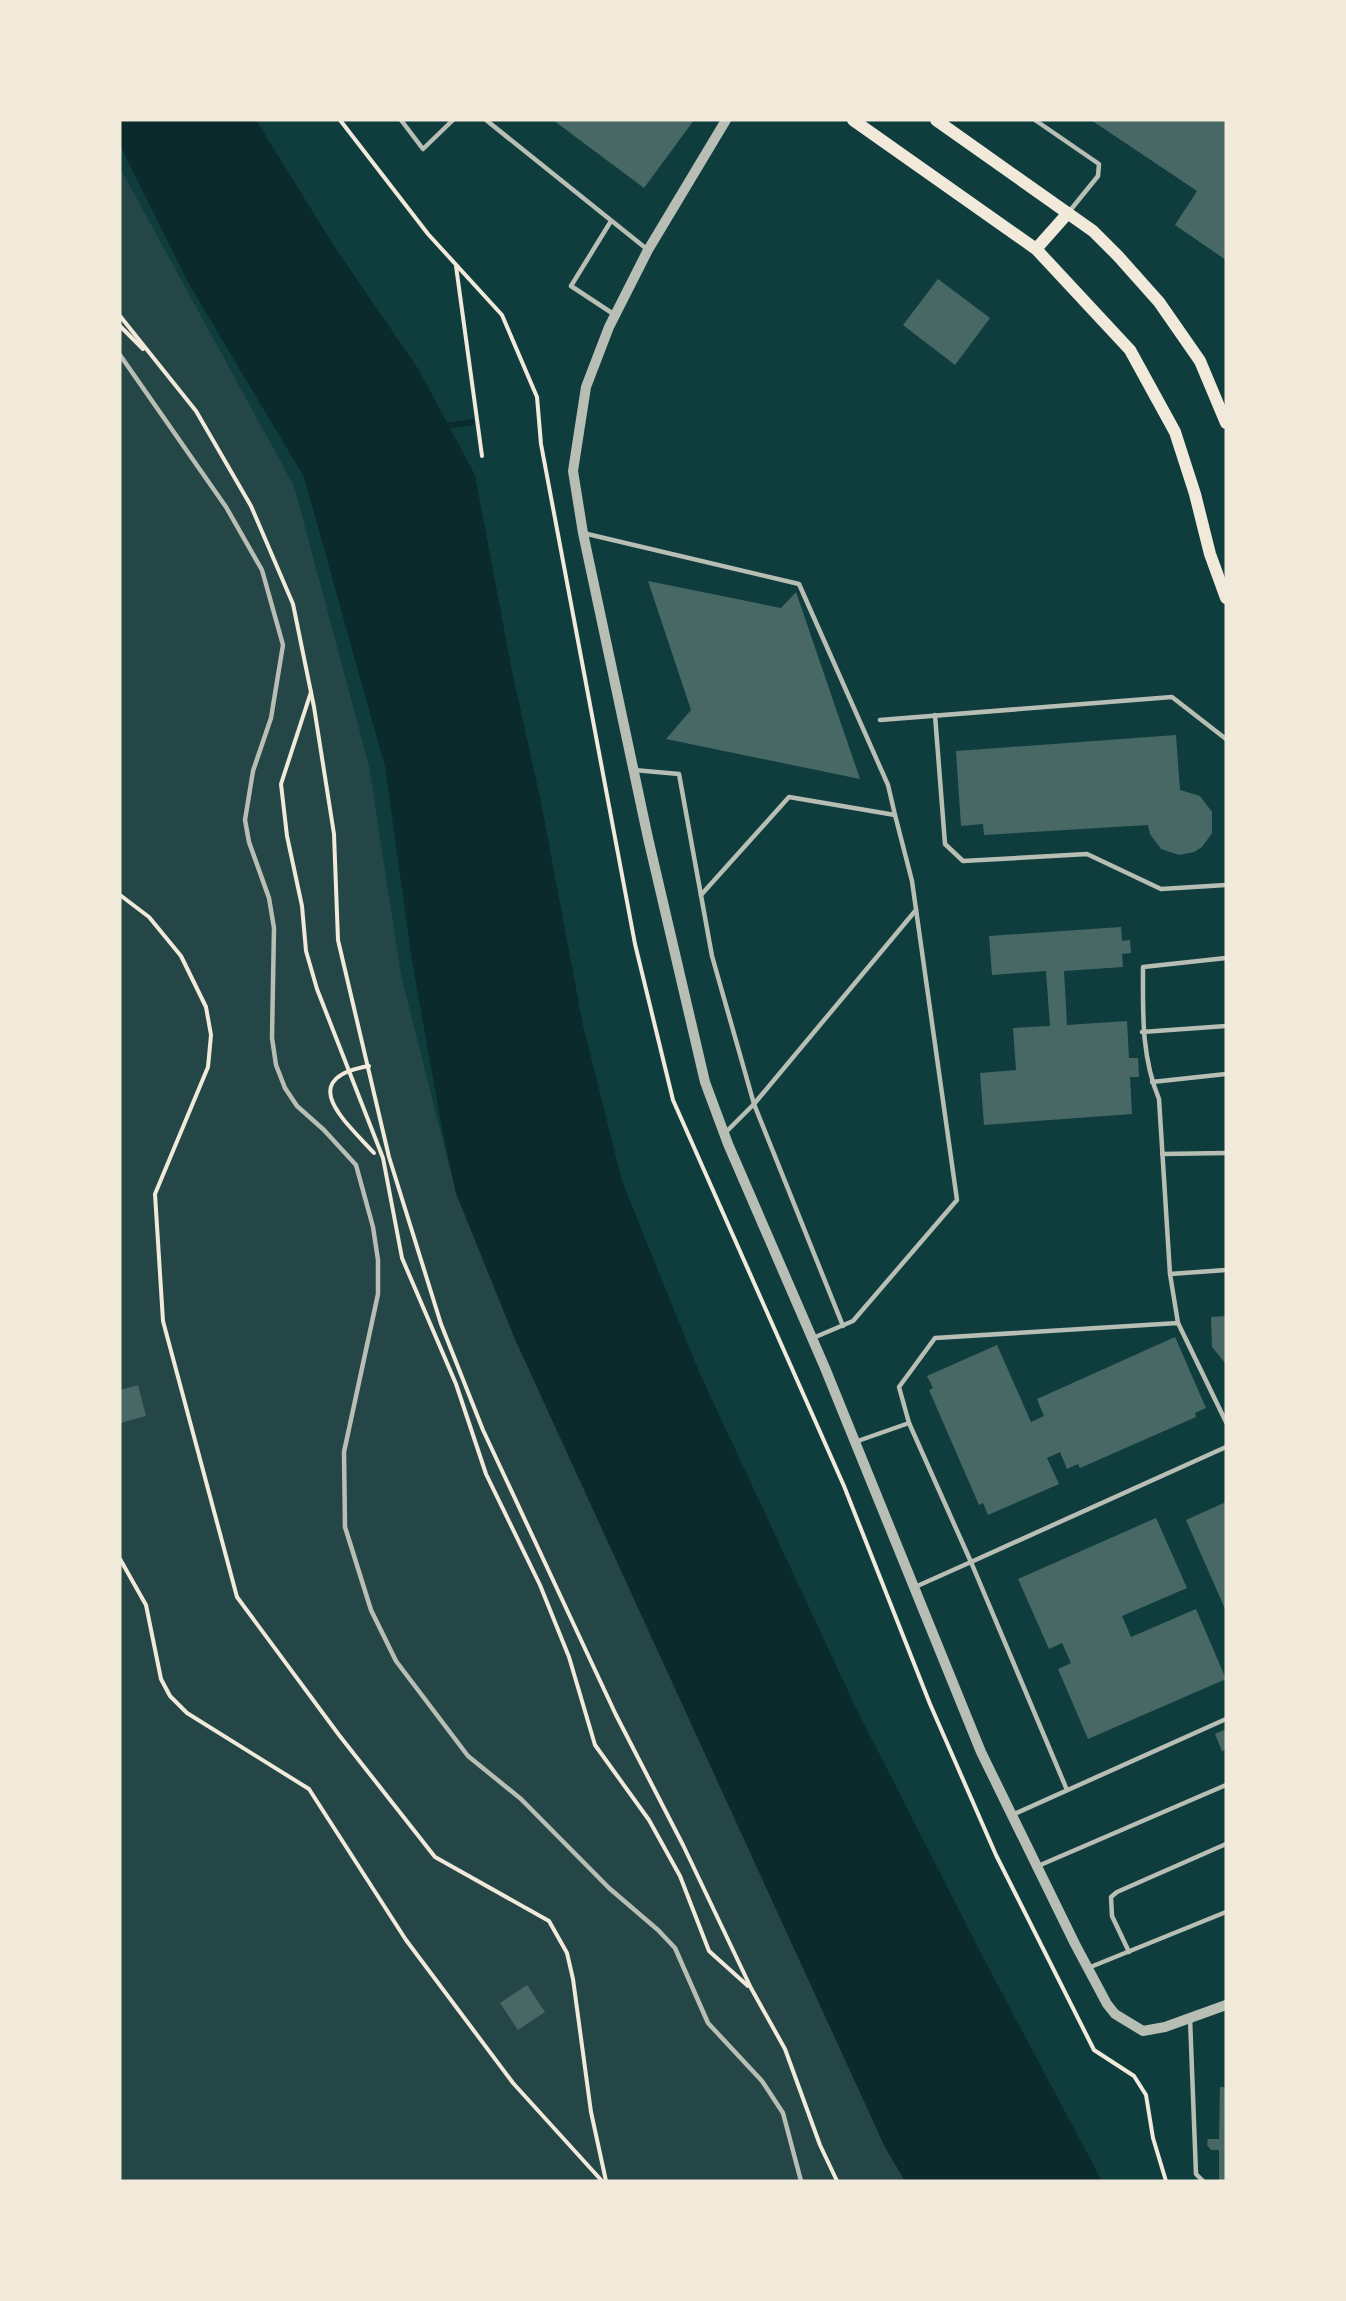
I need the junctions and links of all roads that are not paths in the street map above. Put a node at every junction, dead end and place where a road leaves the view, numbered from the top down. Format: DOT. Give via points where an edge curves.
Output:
graph roads {
  1 [pos="401,120"];
  2 [pos="453,120"];
  3 [pos="486,120"];
  4 [pos="726,120"];
  5 [pos="853,120"];
  6 [pos="936,120"];
  7 [pos="1035,120"];
  8 [pos="1068,213"];
  9 [pos="611,220"];
  10 [pos="1036,249"];
  11 [pos="648,250"];
  12 [pos="615,315"];
  13 [pos="120,356"];
  14 [pos="1226,423"];
  15 [pos="583,533"];
  16 [pos="1226,598"];
  17 [pos="935,715"];
  18 [pos="880,720"];
  19 [pos="1226,739"];
  20 [pos="633,770"];
  21 [pos="895,815"];
  22 [pos="1226,885"];
  23 [pos="701,895"];
  24 [pos="916,910"];
  25 [pos="1226,958"];
  26 [pos="1226,1026"];
  27 [pos="1142,1032"];
  28 [pos="1226,1074"];
  29 [pos="1152,1082"];
  30 [pos="754,1104"];
  31 [pos="725,1134"];
  32 [pos="1226,1153"];
  33 [pos="1162,1154"];
  34 [pos="1226,1270"];
  35 [pos="1170,1274"];
  36 [pos="1178,1323"];
  37 [pos="843,1326"];
  38 [pos="812,1339"];
  39 [pos="1226,1422"];
  40 [pos="909,1423"];
  41 [pos="855,1442"];
  42 [pos="1226,1447"];
  43 [pos="971,1562"];
  44 [pos="914,1587"];
  45 [pos="1226,1719"];
  46 [pos="1226,1785"];
  47 [pos="1067,1790"];
  48 [pos="1011,1815"];
  49 [pos="1226,1844"];
  50 [pos="1036,1866"];
  51 [pos="1226,1912"];
  52 [pos="1129,1952"];
  53 [pos="1088,1968"];
  54 [pos="1226,2005"];
  55 [pos="1190,2018"];
  56 [pos="801,2181"];
  57 [pos="1203,2181"];
  1 -- 2 [label="lane" via="423,149"];
  3 -- 9 [label="lane"];
  4 -- 11 [label="street"];
  5 -- 10 [label="main road"];
  6 -- 8 [label="main road"];
  7 -- 8 [label="lane" via="1099,164 1098,176"];
  8 -- 10 [label="main road"];
  8 -- 14 [label="main road" via="1093,231 1159,302 1200,361"];
  9 -- 11 [label="lane"];
  9 -- 12 [label="lane" via="571,286"];
  10 -- 16 [label="main road" via="1130,350 1153,389 1175,432"];
  11 -- 12 [label="street"];
  12 -- 15 [label="street" via="586,387 573,471"];
  13 -- 56 [label="lane" via="226,507 262,570 283,645 271,718 253,771 246,820 274,928 272,1038 276,1065 297,1106 356,1165 373,1227 378,1294 344,1452 345,1527 370,1610 396,1661 468,1756 521,1799 675,1948 708,2023 762,2081 783,2113"];
  15 -- 20 [label="street"];
  15 -- 21 [label="lane" via="799,584 888,785"];
  17 -- 18 [label="lane"];
  17 -- 19 [label="lane" via="1172,697"];
  17 -- 22 [label="lane" via="945,844 963,861 1087,854 1161,889"];
  20 -- 23 [label="lane" via="679,774"];
  20 -- 31 [label="street" via="705,1082"];
  21 -- 23 [label="lane" via="789,797"];
  21 -- 24 [label="lane"];
  23 -- 30 [label="lane" via="712,956"];
  24 -- 30 [label="lane"];
  24 -- 37 [label="lane" via="957,1200 853,1321"];
  25 -- 27 [label="lane" via="1143,967"];
  26 -- 27 [label="lane"];
  27 -- 29 [label="lane"];
  28 -- 29 [label="lane"];
  29 -- 33 [label="lane" via="1159,1099"];
  30 -- 31 [label="lane"];
  30 -- 37 [label="lane"];
  31 -- 38 [label="street"];
  32 -- 33 [label="lane"];
  33 -- 35 [label="lane"];
  34 -- 35 [label="lane"];
  35 -- 36 [label="lane"];
  36 -- 39 [label="lane"];
  36 -- 40 [label="lane" via="935,1338 899,1387"];
  37 -- 38 [label="lane"];
  38 -- 41 [label="street"];
  40 -- 41 [label="lane"];
  40 -- 43 [label="lane"];
  41 -- 44 [label="street"];
  42 -- 43 [label="lane"];
  43 -- 44 [label="lane"];
  43 -- 47 [label="lane"];
  44 -- 48 [label="street"];
  45 -- 47 [label="lane"];
  46 -- 50 [label="lane"];
  47 -- 48 [label="lane"];
  48 -- 50 [label="street"];
  49 -- 52 [label="lane" via="1111,1897 1112,1916"];
  50 -- 53 [label="street"];
  51 -- 52 [label="lane"];
  52 -- 53 [label="lane"];
  53 -- 55 [label="street" via="1115,2014 1143,2031"];
  54 -- 55 [label="street"];
  55 -- 57 [label="lane" via="1196,2174"];
}
